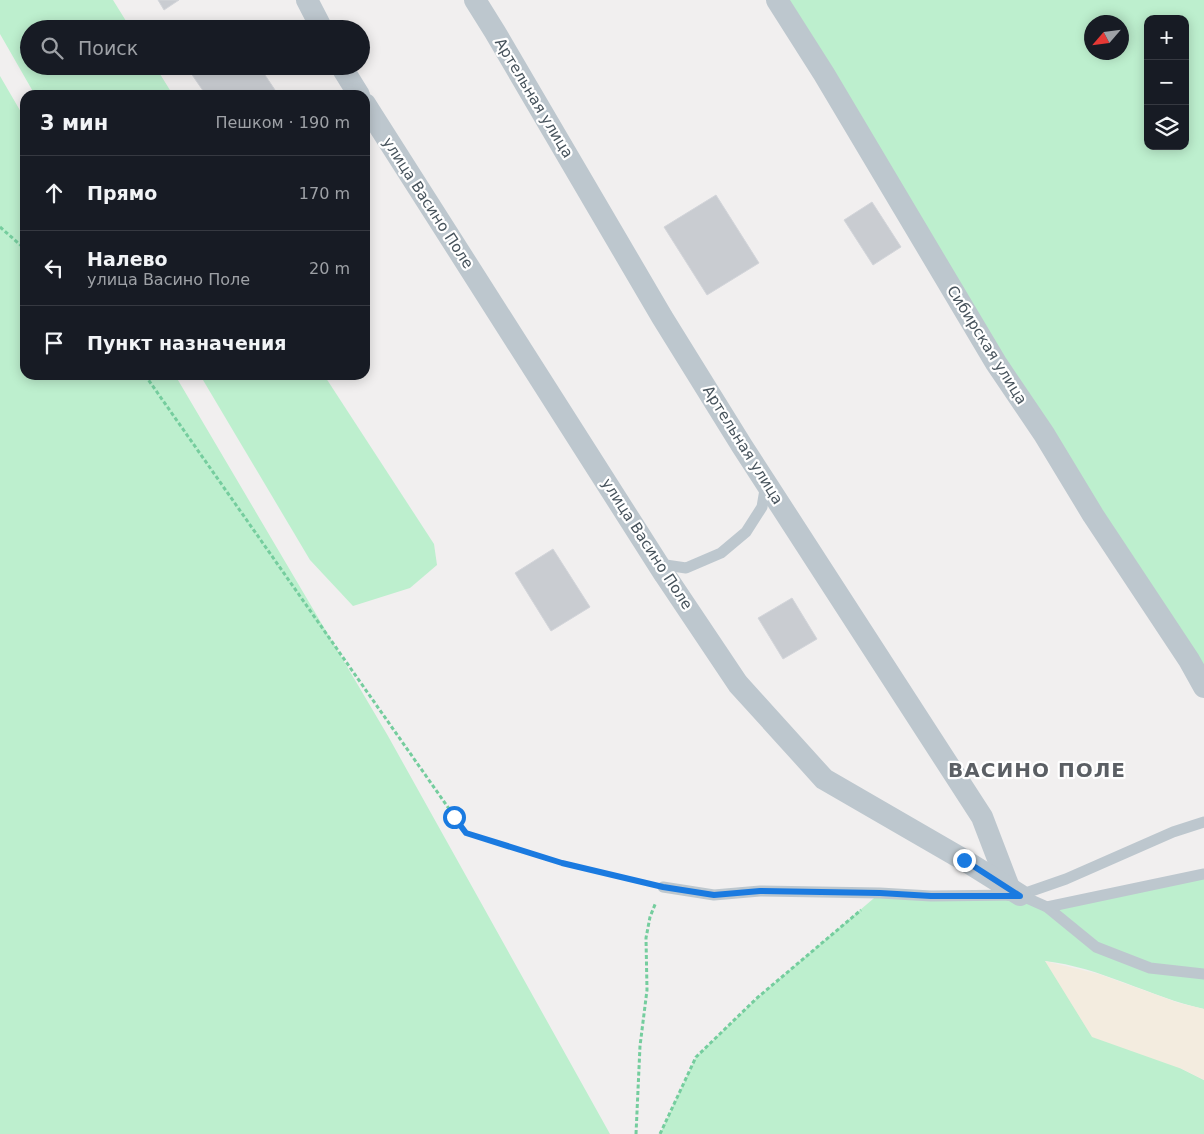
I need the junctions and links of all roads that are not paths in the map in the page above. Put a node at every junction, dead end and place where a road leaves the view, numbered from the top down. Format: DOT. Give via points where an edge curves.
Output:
graph roads {
  1 [pos="307,0"];
  2 [pos="475,0"];
  3 [pos="776,0"];
  4 [pos="317,20"];
  5 [pos="347,75"];
  6 [pos="356,90"];
  7 [pos="370,112"];
  8 [pos="766,482"];
  9 [pos="659,564"];
  10 [pos="1204,687"];
  11 [pos="1204,822"];
  12 [pos="1204,874"];
  13 [pos="663,887"];
  14 [pos="1015,893"];
  15 [pos="1047,907"];
  16 [pos="1204,974"];
  1 -- 4 [label="street"];
  2 -- 8 [label="street, Артельная улица" via="662,317"];
  3 -- 10 [label="street, Сибирская улица" via="824,74 996,363"];
  5 -- 6 [label="street"];
  7 -- 9 [label="street, улица Васино Поле"];
  8 -- 9 [label="lane" via="762,507 746,532 721,553 686,568"];
  8 -- 14 [label="street, Артельная улица" via="982,817"];
  9 -- 14 [label="street, улица Васино Поле" via="738,684 824,779"];
  11 -- 14 [label="lane" via="1173,832 1066,880"];
  12 -- 15 [label="lane"];
  13 -- 14 [label="lane" via="714,895 760,891 931,896"];
  14 -- 15 [label="lane"];
  15 -- 16 [label="lane" via="1096,947 1150,968"];
}
